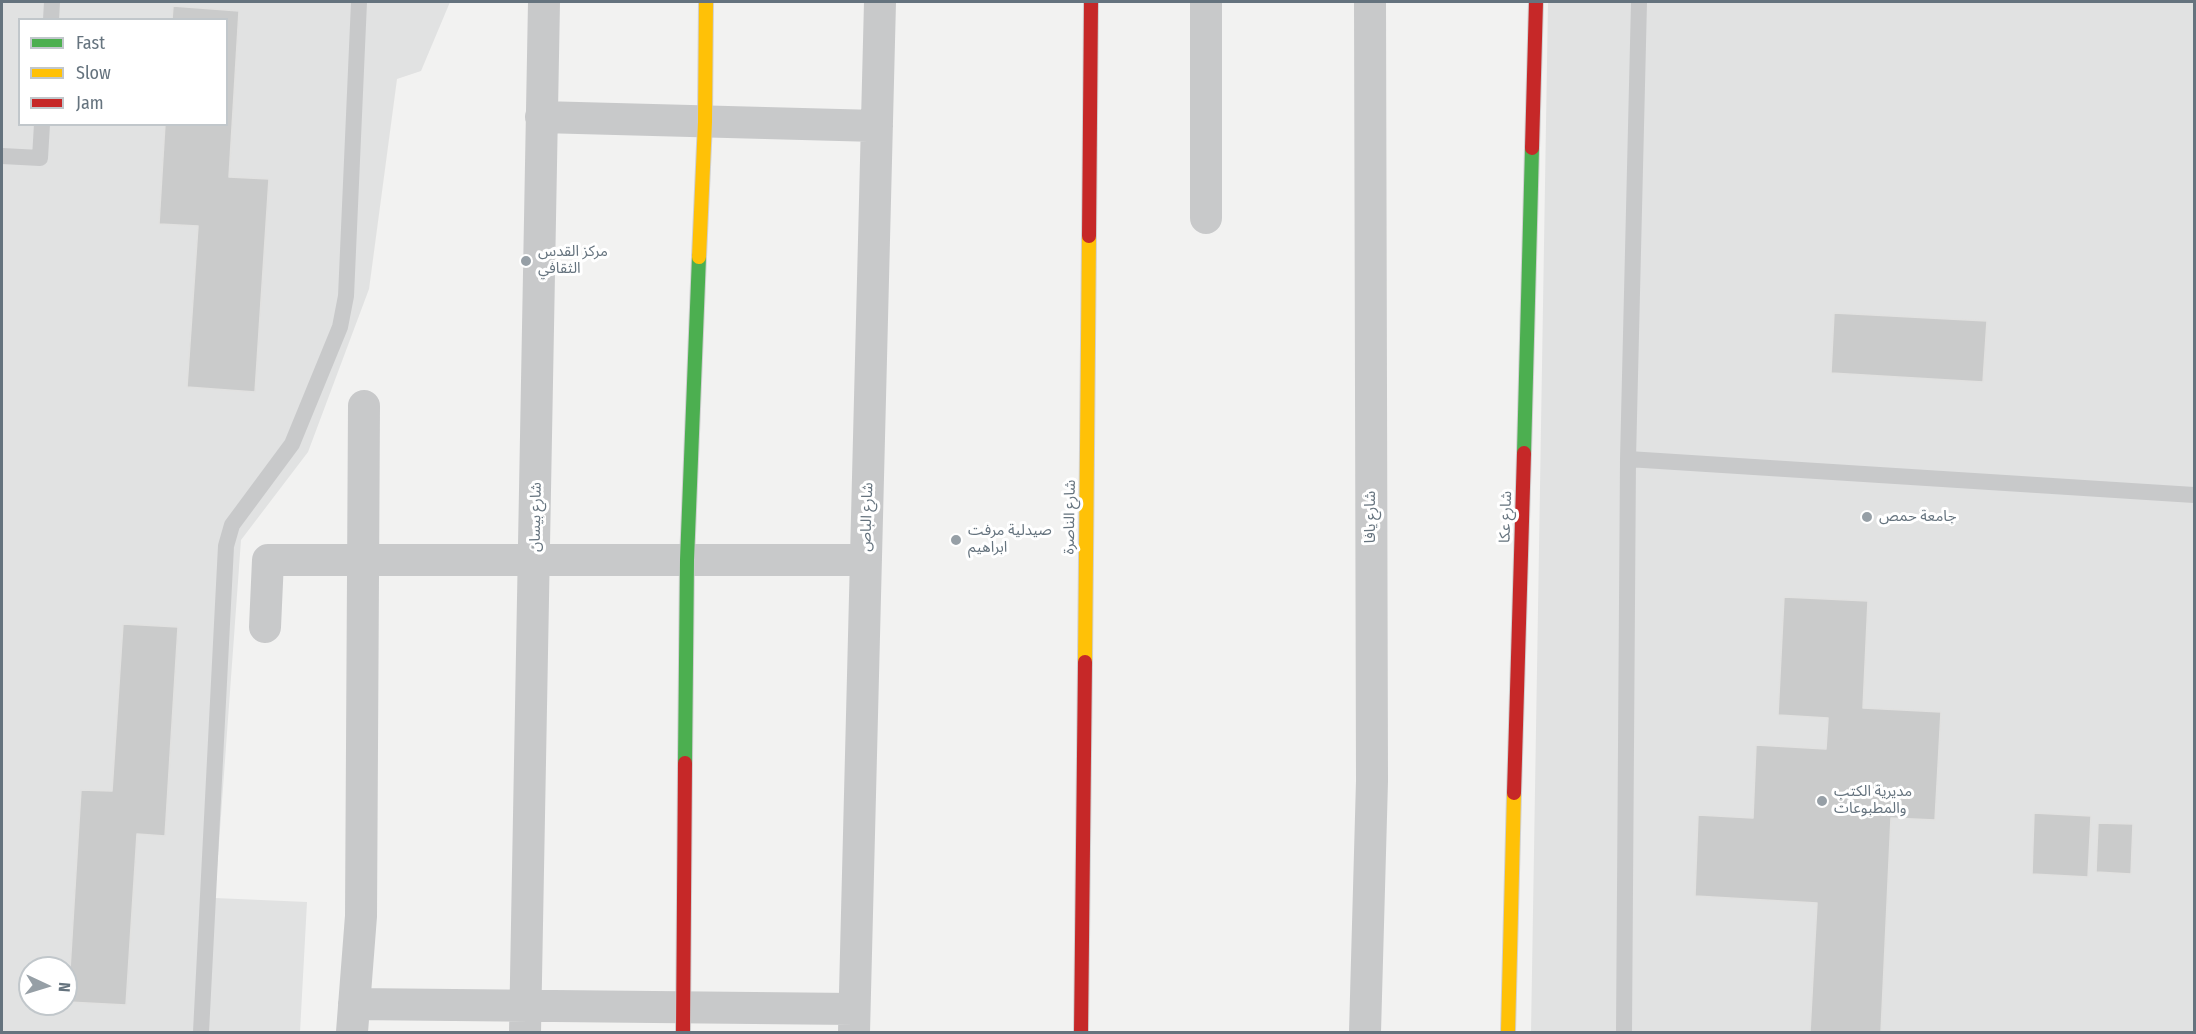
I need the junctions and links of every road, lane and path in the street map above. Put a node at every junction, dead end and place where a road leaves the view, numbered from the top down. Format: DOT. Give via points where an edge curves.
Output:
graph roads {
  1 [pos="52,2"];
  2 [pos="359,2"];
  3 [pos="544,2"];
  4 [pos="706,2"];
  5 [pos="880,2"];
  6 [pos="1091,2"];
  7 [pos="1206,2"];
  8 [pos="1370,2"];
  9 [pos="1536,2"];
  10 [pos="1639,2"];
  11 [pos="51,18"];
  12 [pos="541,117"];
  13 [pos="705,122"];
  14 [pos="42,126"];
  15 [pos="877,126"];
  16 [pos="2,156"];
  17 [pos="1206,218"];
  18 [pos="364,406"];
  19 [pos="1628,459"];
  20 [pos="2194,495"];
  21 [pos="363,560"];
  22 [pos="535,560"];
  23 [pos="687,560"];
  24 [pos="866,560"];
  25 [pos="265,627"];
  26 [pos="353,1018"];
  27 [pos="526,1019"];
  28 [pos="683,1020"];
  29 [pos="854,1021"];
  30 [pos="201,1032"];
  31 [pos="1081,1032"];
  32 [pos="1365,1032"];
  33 [pos="1508,1032"];
  34 [pos="1624,1032"];
  1 -- 11 [label="lane"];
  2 -- 30 [label="lane" via="346,296 340,327 292,444 232,525 226,546"];
  3 -- 12 [label="street, شارع بيسان"];
  4 -- 13 [label="street"];
  5 -- 15 [label="street, شارع الباص"];
  6 -- 31 [label="street, شارع الناصرة"];
  7 -- 17 [label="street"];
  8 -- 32 [label="street, شارع يافا" via="1372,781"];
  9 -- 33 [label="street, شارع عكا"];
  10 -- 19 [label="lane"];
  12 -- 13 [label="street"];
  12 -- 22 [label="street, شارع بيسان"];
  13 -- 15 [label="street"];
  13 -- 23 [label="street"];
  14 -- 16 [label="lane" via="40,158"];
  15 -- 24 [label="street, شارع الباص"];
  18 -- 21 [label="street"];
  19 -- 20 [label="lane"];
  19 -- 34 [label="lane"];
  21 -- 22 [label="street"];
  21 -- 25 [label="street" via="268,560"];
  21 -- 26 [label="street" via="361,916"];
  22 -- 23 [label="street"];
  22 -- 27 [label="street, شارع بيسان"];
  23 -- 24 [label="street"];
  23 -- 28 [label="street"];
  24 -- 29 [label="street, شارع الباص"];
  26 -- 27 [label="street"];
  27 -- 28 [label="street"];
  28 -- 29 [label="street"];
}
